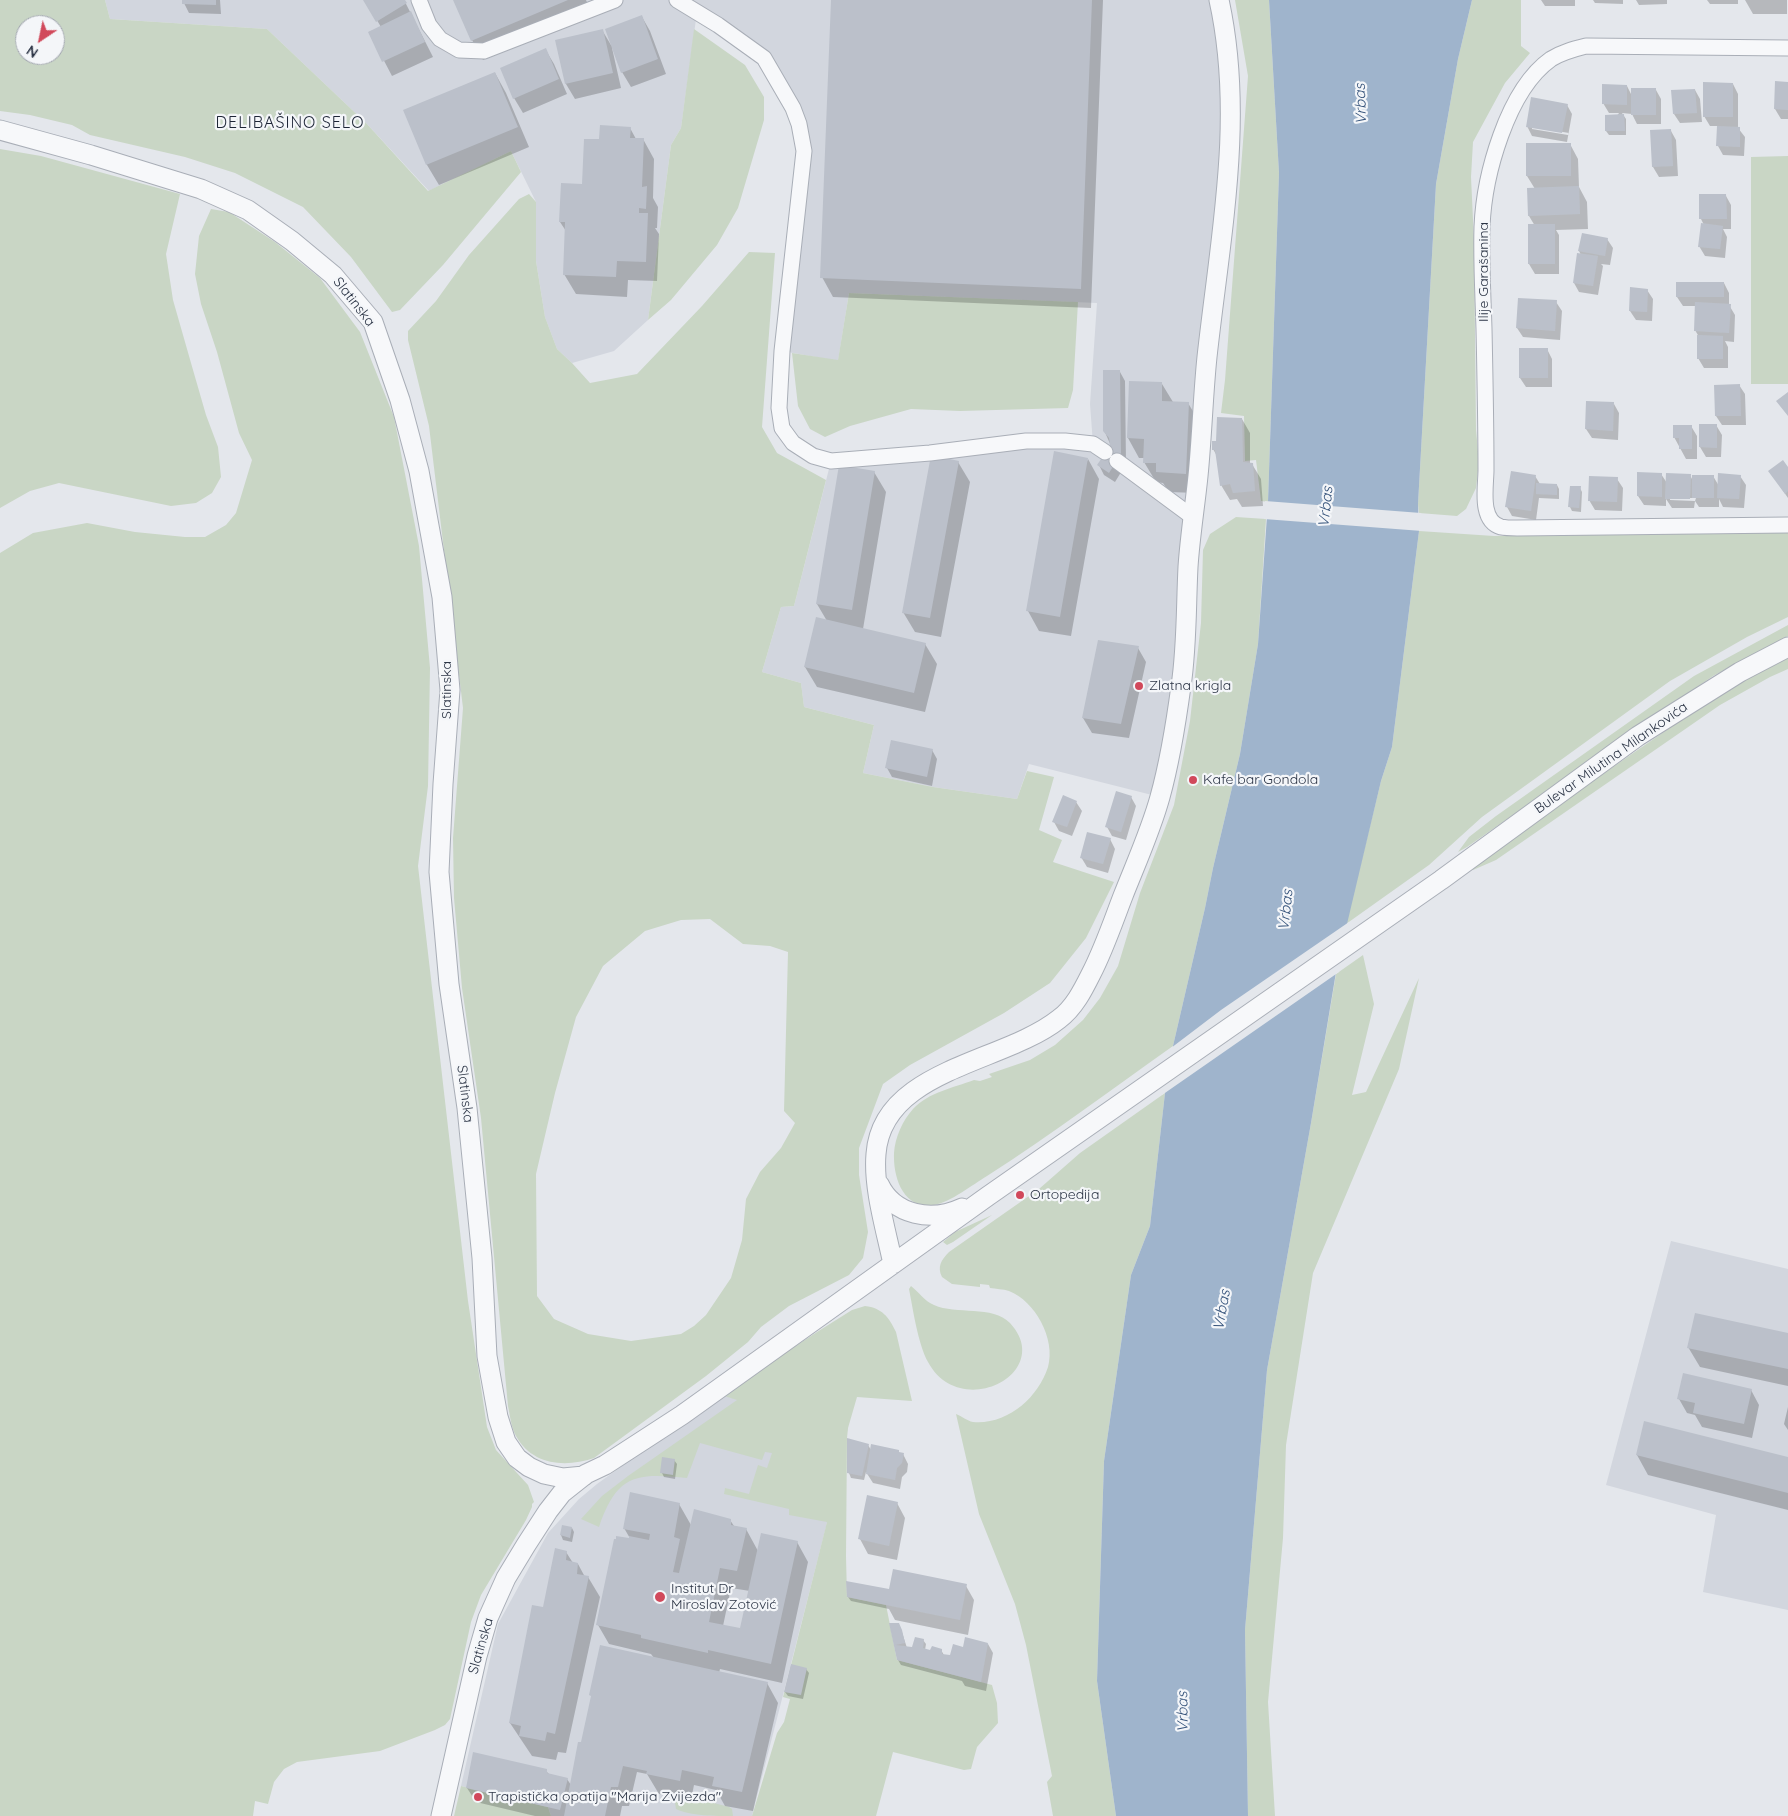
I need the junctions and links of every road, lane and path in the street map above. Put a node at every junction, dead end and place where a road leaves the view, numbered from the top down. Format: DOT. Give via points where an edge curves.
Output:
graph roads {
  1 [pos="419,0"];
  2 [pos="615,0"];
  3 [pos="676,0"];
  4 [pos="1219,0"];
  5 [pos="1788,48"];
  6 [pos="0,130"];
  7 [pos="1194,518"];
  8 [pos="1788,525"];
  9 [pos="1788,647"];
  10 [pos="876,1176"];
  11 [pos="988,1196"];
  12 [pos="893,1264"];
  13 [pos="544,1474"];
  14 [pos="584,1476"];
  15 [pos="562,1493"];
  16 [pos="441,1816"];
  1 -- 2 [label="street" via="440,39 459,50 484,51"];
  3 -- 7 [label="street" via="764,58 799,124 804,151 779,408 782,428 793,443 813,456 831,461 1026,441 1093,444"];
  4 -- 7 [label="street" via="1231,93 1227,198 1207,360"];
  5 -- 8 [label="street, Ilije Garašanina" via="1586,46 1551,59 1521,92 1492,160 1482,226 1486,506 1491,519 1500,527 1517,528"];
  6 -- 13 [label="street, Slatinska" via="201,189 248,210 333,275 373,322 400,400 419,471 442,597 450,690 439,872 482,1258 487,1356 506,1442 517,1458"];
  7 -- 10 [label="street" via="1188,564 1182,684 1171,749 1160,797 1098,961 1080,995 1062,1018 1033,1037 929,1080 898,1102 880,1134 876,1148"];
  9 -- 11 [label="street, Bulevar Milutina Milankovića" via="1740,672 1638,736 1441,880"];
  10 -- 11 [label="street" via="882,1191 892,1201 917,1216 952,1212"];
  10 -- 12 [label="street"];
  11 -- 12 [label="street"];
  12 -- 14 [label="street" via="682,1415"];
  13 -- 14 [label="street, Slatinska" via="563,1478"];
  13 -- 15 [label="street, Slatinska"];
  14 -- 15 [label="street, Slatinska"];
  15 -- 16 [label="street, Slatinska" via="506,1578 488,1618 476,1656"];
}
